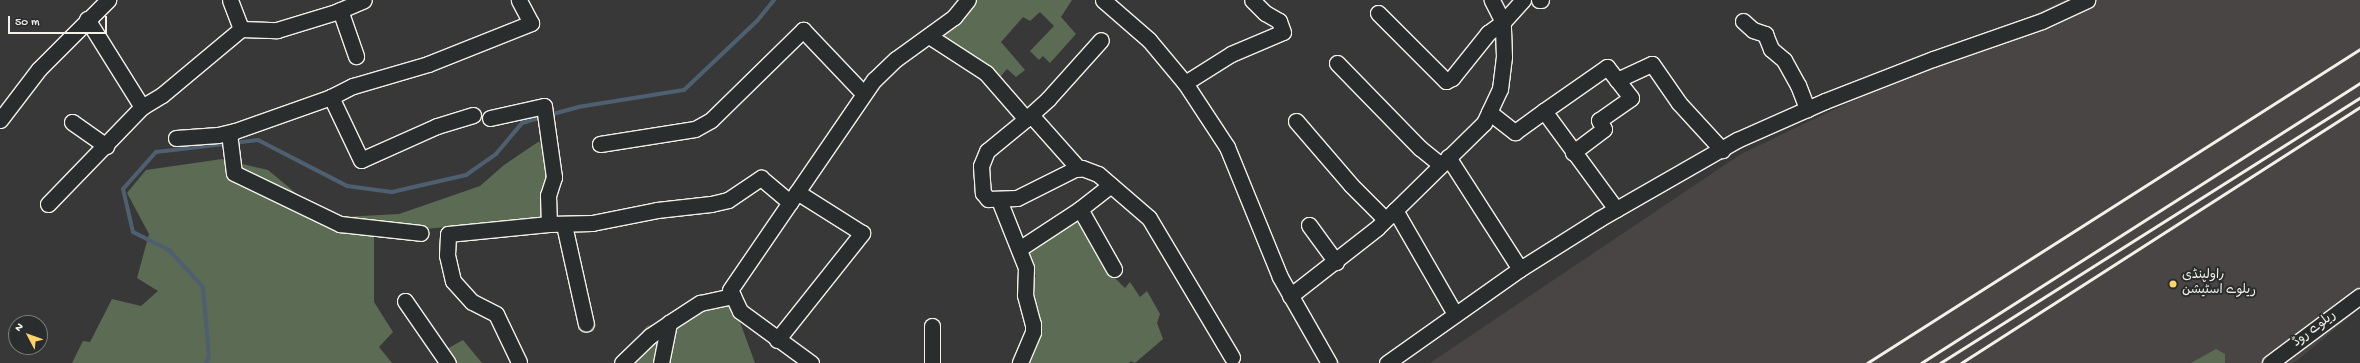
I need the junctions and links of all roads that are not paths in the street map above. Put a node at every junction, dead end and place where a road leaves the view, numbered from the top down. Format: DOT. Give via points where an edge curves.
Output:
graph roads {
  1 [pos="108,0"];
  2 [pos="230,0"];
  3 [pos="364,0"];
  4 [pos="519,0"];
  5 [pos="968,0"];
  6 [pos="1103,0"];
  7 [pos="1252,0"];
  8 [pos="1492,0"];
  9 [pos="1523,0"];
  10 [pos="2087,0"];
  11 [pos="340,10"];
  12 [pos="1378,13"];
  13 [pos="87,20"];
  14 [pos="1742,21"];
  15 [pos="1503,22"];
  16 [pos="241,29"];
  17 [pos="929,36"];
  18 [pos="1101,40"];
  19 [pos="356,56"];
  20 [pos="1337,63"];
  21 [pos="1618,80"];
  22 [pos="1185,83"];
  23 [pos="864,94"];
  24 [pos="331,96"];
  25 [pos="142,107"];
  26 [pos="1806,109"];
  27 [pos="1489,112"];
  28 [pos="1544,112"];
  29 [pos="473,115"];
  30 [pos="1028,117"];
  31 [pos="490,118"];
  32 [pos="0,120"];
  33 [pos="72,122"];
  34 [pos="1296,122"];
  35 [pos="229,133"];
  36 [pos="176,138"];
  37 [pos="600,144"];
  38 [pos="106,146"];
  39 [pos="1722,150"];
  40 [pos="1573,152"];
  41 [pos="1444,161"];
  42 [pos="1079,169"];
  43 [pos="1111,185"];
  44 [pos="794,197"];
  45 [pos="999,200"];
  46 [pos="48,204"];
  47 [pos="1080,209"];
  48 [pos="1616,209"];
  49 [pos="1390,215"];
  50 [pos="549,224"];
  51 [pos="564,224"];
  52 [pos="1309,225"];
  53 [pos="421,233"];
  54 [pos="1019,249"];
  55 [pos="1336,262"];
  56 [pos="1114,269"];
  57 [pos="1520,269"];
  58 [pos="733,296"];
  59 [pos="1290,296"];
  60 [pos="2360,296"];
  61 [pos="405,301"];
  62 [pos="1456,314"];
  63 [pos="669,322"];
  64 [pos="586,324"];
  65 [pos="932,326"];
  66 [pos="777,340"];
  67 [pos="1232,356"];
  68 [pos="448,363"];
  69 [pos="517,363"];
  70 [pos="622,363"];
  71 [pos="661,363"];
  72 [pos="811,363"];
  73 [pos="932,363"];
  74 [pos="1020,363"];
  75 [pos="1329,363"];
  76 [pos="1388,363"];
  77 [pos="2270,363"];
  1 -- 13 [label="street"];
  2 -- 16 [label="street"];
  3 -- 11 [label="street"];
  4 -- 24 [label="street" via="530,23 428,64 354,86"];
  5 -- 17 [label="street" via="954,17"];
  6 -- 22 [label="street" via="1149,40"];
  7 -- 22 [label="street" via="1265,13 1279,21 1283,32 1231,54"];
  8 -- 15 [label="street"];
  9 -- 15 [label="street"];
  10 -- 26 [label="street" via="2042,21 1933,59"];
  11 -- 16 [label="street" via="277,30"];
  11 -- 19 [label="street"];
  12 -- 15 [label="street" via="1446,81 1452,78 1488,33"];
  13 -- 25 [label="street"];
  13 -- 32 [label="street" via="38,69"];
  14 -- 26 [label="street" via="1753,30 1765,34 1771,49 1784,60 1798,85"];
  15 -- 27 [label="street" via="1504,57 1500,88"];
  16 -- 25 [label="street" via="162,95"];
  17 -- 23 [label="street" via="896,59 874,80"];
  17 -- 30 [label="street" via="986,73"];
  18 -- 30 [label="street" via="1048,99"];
  20 -- 41 [label="street" via="1420,148"];
  21 -- 28 [label="street" via="1607,67"];
  21 -- 39 [label="street" via="1652,64 1679,103"];
  21 -- 40 [label="street" via="1631,98 1599,120 1604,129"];
  22 -- 59 [label="street" via="1227,146"];
  23 -- 37 [label="street" via="803,30 711,120 695,129"];
  23 -- 44 [label="street"];
  24 -- 29 [label="street" via="361,160 437,126"];
  24 -- 35 [label="street"];
  25 -- 38 [label="street"];
  26 -- 39 [label="street" via="1737,140"];
  27 -- 28 [label="street" via="1514,132"];
  27 -- 41 [label="street" via="1484,123"];
  28 -- 40 [label="street"];
  30 -- 42 [label="street"];
  30 -- 45 [label="street" via="987,152 981,166 983,193 988,199"];
  31 -- 50 [label="street" via="541,105 547,111 554,177 548,196"];
  33 -- 38 [label="street"];
  34 -- 49 [label="street" via="1336,169"];
  35 -- 36 [label="street"];
  35 -- 53 [label="street" via="234,173 340,224"];
  38 -- 46 [label="street"];
  39 -- 48 [label="street"];
  40 -- 48 [label="street"];
  41 -- 49 [label="street"];
  41 -- 57 [label="street"];
  42 -- 43 [label="street" via="1098,174"];
  42 -- 45 [label="street" via="1017,198"];
  43 -- 47 [label="street"];
  43 -- 67 [label="street" via="1149,218"];
  44 -- 51 [label="street" via="760,178 728,200 592,223"];
  44 -- 58 [label="street" via="730,290"];
  44 -- 66 [label="street" via="862,233"];
  45 -- 54 [label="street"];
  47 -- 54 [label="street"];
  47 -- 56 [label="street"];
  48 -- 57 [label="street"];
  49 -- 55 [label="street"];
  49 -- 62 [label="street"];
  50 -- 51 [label="street"];
  50 -- 69 [label="street" via="453,234 447,237 449,268 454,280 472,302 496,314"];
  51 -- 64 [label="street"];
  52 -- 55 [label="street"];
  54 -- 74 [label="street" via="1026,268 1025,295 1033,324 1033,332"];
  55 -- 59 [label="street"];
  57 -- 62 [label="street"];
  58 -- 63 [label="street" via="700,303"];
  58 -- 66 [label="street" via="740,311"];
  59 -- 75 [label="street"];
  60 -- 77 [label="street, ریلوے روڈ"];
  61 -- 68 [label="street"];
  62 -- 76 [label="street"];
  63 -- 70 [label="street" via="654,332"];
  63 -- 71 [label="street"];
  65 -- 73 [label="street"];
  66 -- 72 [label="street"];
}
